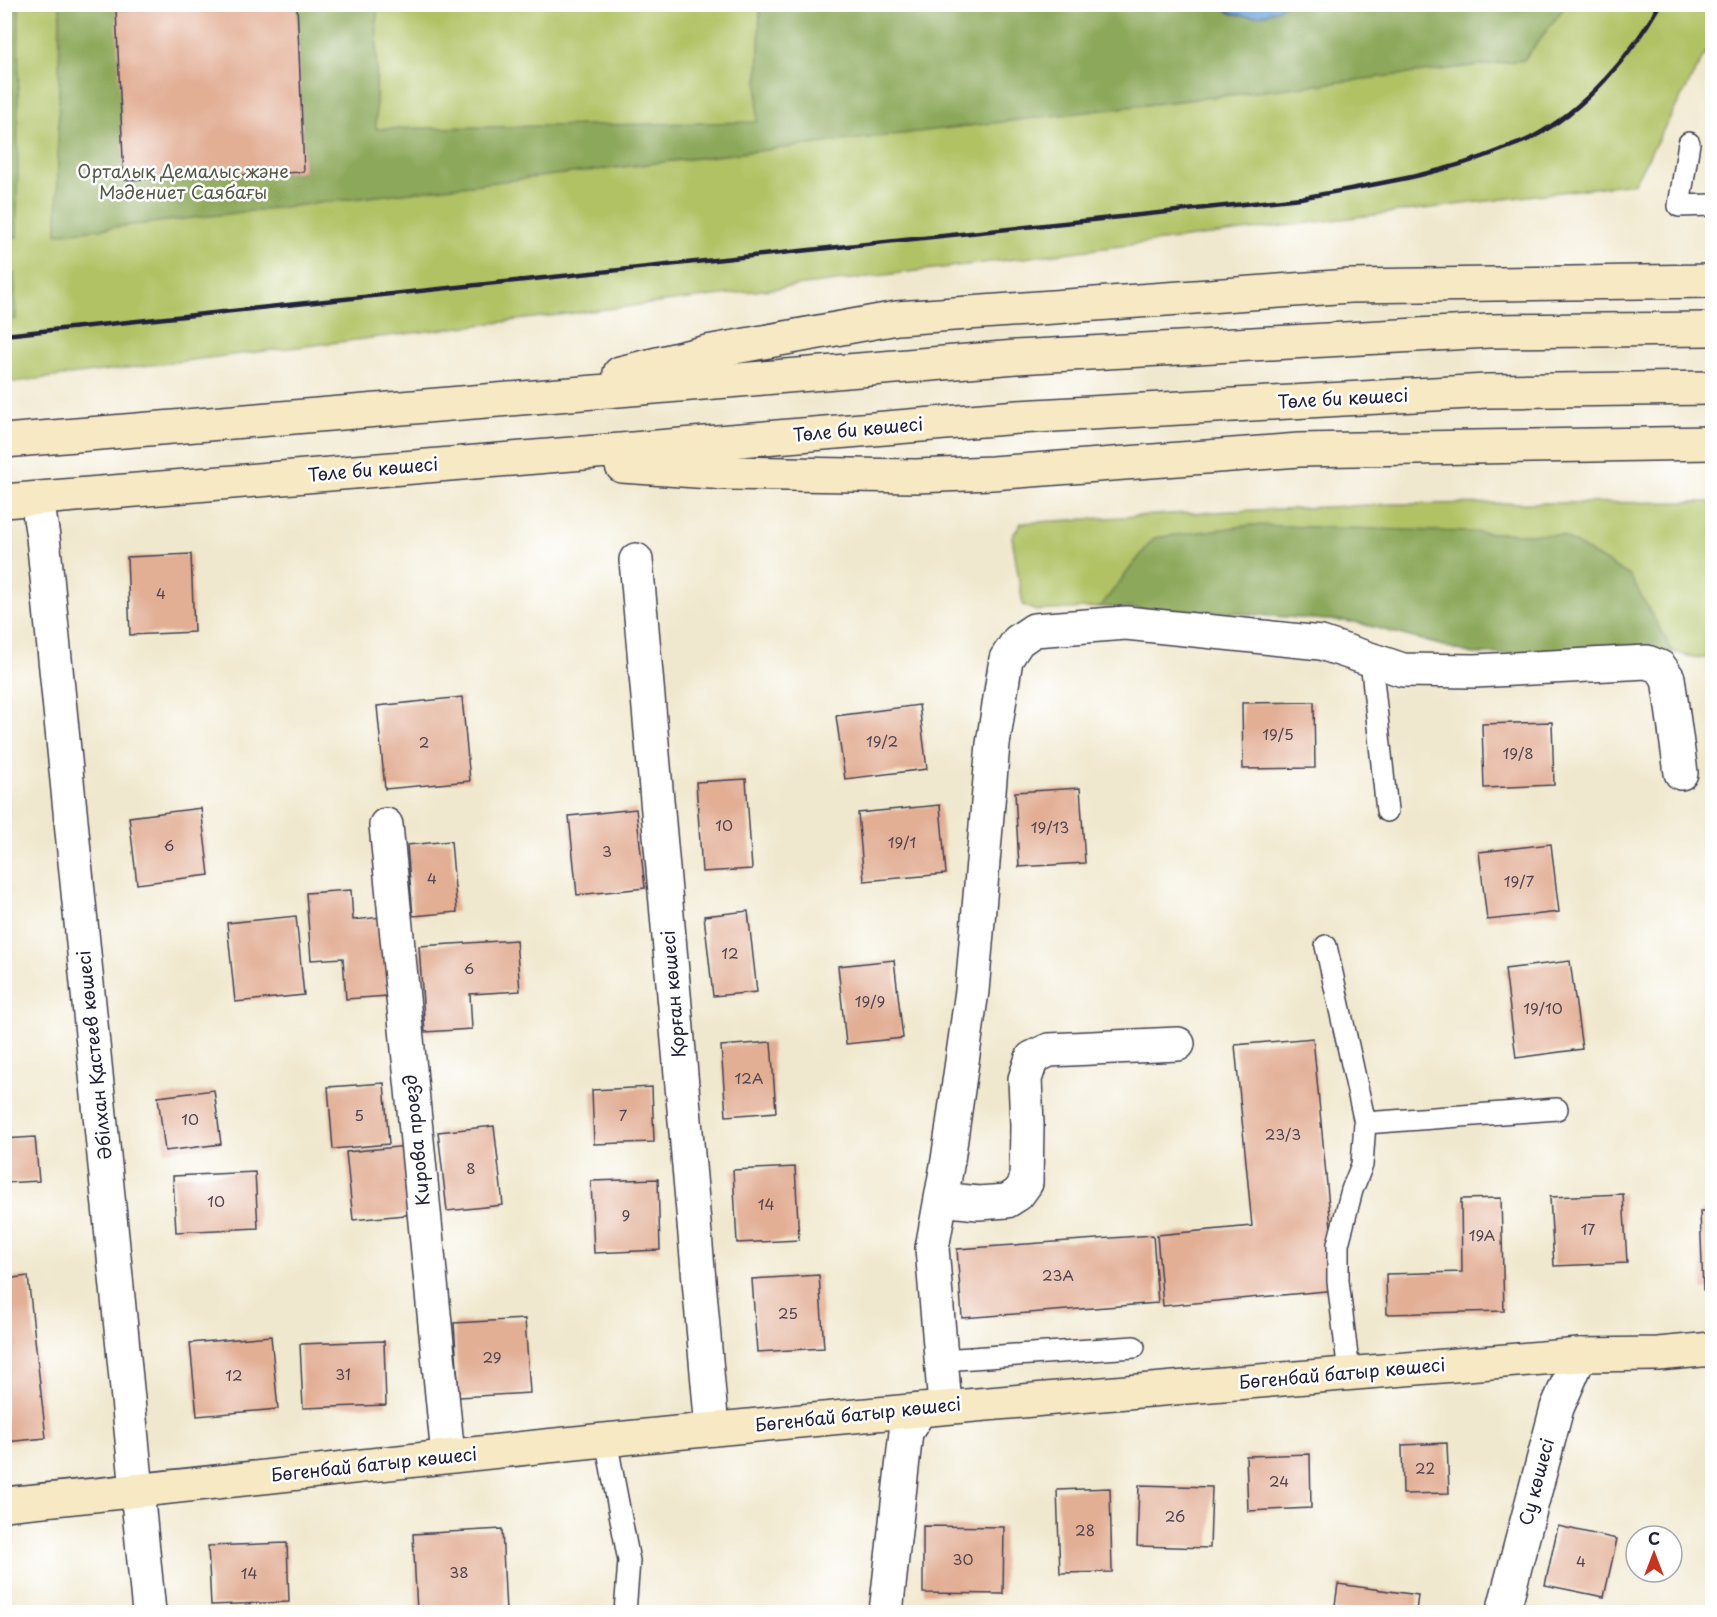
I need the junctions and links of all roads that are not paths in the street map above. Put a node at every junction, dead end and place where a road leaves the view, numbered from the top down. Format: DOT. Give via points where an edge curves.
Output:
graph roads {
  1 [pos="1689,143"];
  2 [pos="1713,206"];
  3 [pos="1713,281"];
  4 [pos="1713,330"];
  5 [pos="1713,388"];
  6 [pos="510,398"];
  7 [pos="4,441"];
  8 [pos="1713,443"];
  9 [pos="519,458"];
  10 [pos="37,499"];
  11 [pos="4,501"];
  12 [pos="636,560"];
  13 [pos="1371,660"];
  14 [pos="1681,773"];
  15 [pos="1387,811"];
  16 [pos="386,825"];
  17 [pos="1326,946"];
  18 [pos="1178,1044"];
  19 [pos="1557,1109"];
  20 [pos="1365,1123"];
  21 [pos="941,1199"];
  22 [pos="1134,1347"];
  23 [pos="1713,1350"];
  24 [pos="1580,1355"];
  25 [pos="942,1360"];
  26 [pos="1349,1373"];
  27 [pos="932,1408"];
  28 [pos="712,1429"];
  29 [pos="606,1440"];
  30 [pos="448,1456"];
  31 [pos="138,1491"];
  32 [pos="4,1504"];
  33 [pos="149,1612"];
  34 [pos="625,1612"];
  35 [pos="886,1612"];
  36 [pos="1503,1612"];
  1 -- 2 [label="lane" via="1679,206"];
  3 -- 6 [label="main road" via="1350,286 897,318 707,352"];
  4 -- 6 [label="main road" via="1489,331 1016,357"];
  5 -- 9 [label="main road, Төле би көшесі" via="1488,392 1018,417"];
  6 -- 7 [label="main road"];
  8 -- 9 [label="main road" via="1299,450 916,476 726,473"];
  9 -- 10 [label="main road, Төле би көшесі"];
  10 -- 11 [label="main road, Төле би көшесі"];
  10 -- 31 [label="street, Әбілхан Қастеев көшесі"];
  12 -- 28 [label="street, Қорған көшесі"];
  13 -- 14 [label="street" via="1402,670 1444,671 1647,662 1660,667 1668,678"];
  13 -- 15 [label="lane"];
  13 -- 21 [label="street" via="1321,643 1126,623 1034,630 1018,641 1006,659 993,744 972,991"];
  16 -- 30 [label="street, Кирова проезд"];
  17 -- 20 [label="lane"];
  18 -- 21 [label="street" via="1048,1050 1032,1058 1025,1079 1026,1183 1007,1201"];
  19 -- 20 [label="lane"];
  20 -- 26 [label="lane" via="1362,1165 1338,1244 1338,1281"];
  21 -- 25 [label="street" via="932,1248"];
  22 -- 25 [label="lane"];
  23 -- 24 [label="main road, Бөгенбай батыр көшесі"];
  24 -- 26 [label="main road, Бөгенбай батыр көшесі"];
  24 -- 36 [label="street, Су көшесі" via="1557,1408"];
  25 -- 27 [label="street"];
  26 -- 27 [label="main road, Бөгенбай батыр көшесі"];
  27 -- 28 [label="main road, Бөгенбай батыр көшесі"];
  27 -- 35 [label="street" via="906,1432"];
  28 -- 29 [label="main road, Бөгенбай батыр көшесі"];
  29 -- 30 [label="main road, Бөгенбай батыр көшесі"];
  29 -- 34 [label="lane" via="629,1561"];
  30 -- 31 [label="main road, Бөгенбай батыр көшесі"];
  31 -- 32 [label="main road, Бөгенбай батыр көшесі"];
  31 -- 33 [label="street, Әбілхан Қастеев көшесі"];
}
